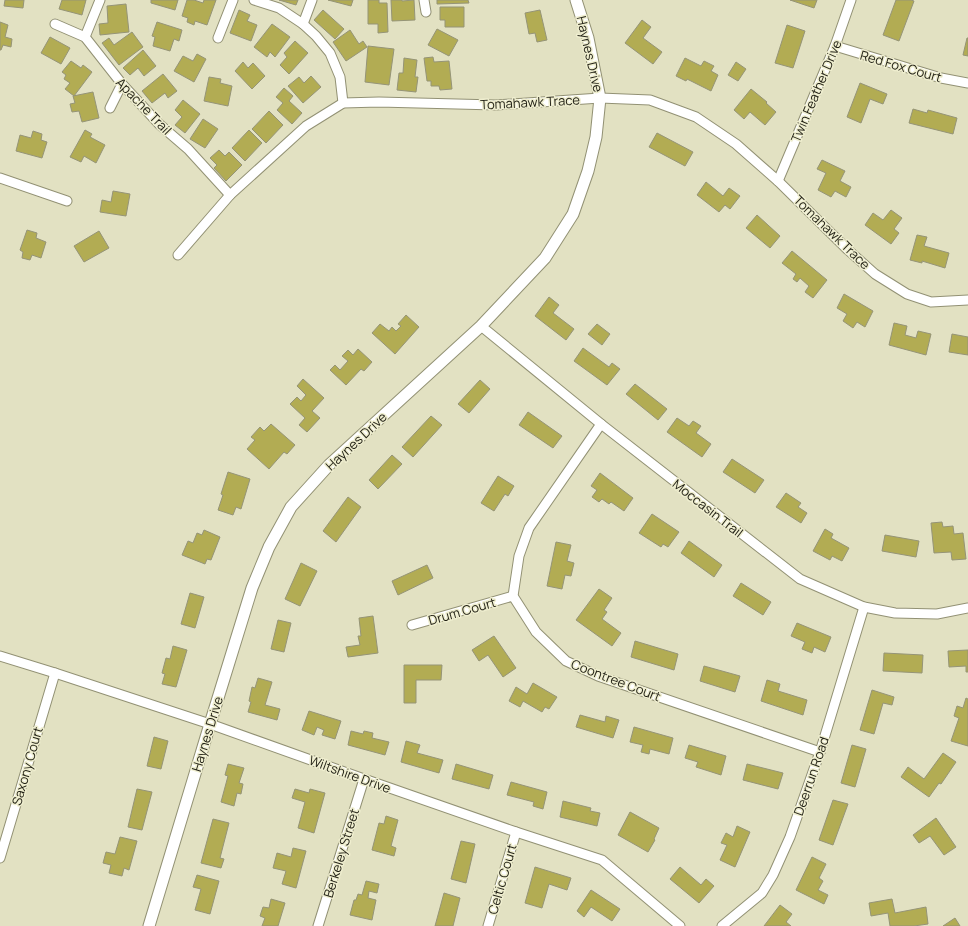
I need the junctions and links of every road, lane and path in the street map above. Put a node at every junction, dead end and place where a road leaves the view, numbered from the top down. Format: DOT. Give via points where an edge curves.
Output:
graph roads {
  1 [pos="100,0"];
  2 [pos="232,0"];
  3 [pos="254,0"];
  4 [pos="312,0"];
  5 [pos="424,0"];
  6 [pos="576,0"];
  7 [pos="851,0"];
  8 [pos="426,12"];
  9 [pos="55,24"];
  10 [pos="303,24"];
  11 [pos="85,37"];
  12 [pos="218,38"];
  13 [pos="835,46"];
  14 [pos="968,83"];
  15 [pos="122,84"];
  16 [pos="600,98"];
  17 [pos="343,103"];
  18 [pos="110,108"];
  19 [pos="0,178"];
  20 [pos="778,181"];
  21 [pos="230,195"];
  22 [pos="67,200"];
  23 [pos="178,255"];
  24 [pos="968,300"];
  25 [pos="481,326"];
  26 [pos="601,424"];
  27 [pos="513,596"];
  28 [pos="864,606"];
  29 [pos="968,608"];
  30 [pos="412,625"];
  31 [pos="0,656"];
  32 [pos="55,673"];
  33 [pos="210,724"];
  34 [pos="820,752"];
  35 [pos="364,780"];
  36 [pos="516,832"];
  37 [pos="0,858"];
  38 [pos="149,926"];
  39 [pos="318,926"];
  40 [pos="488,926"];
  41 [pos="680,926"];
  42 [pos="722,926"];
  1 -- 11 [label="street"];
  2 -- 12 [label="street"];
  3 -- 10 [label="street" via="279,8"];
  4 -- 10 [label="street"];
  5 -- 8 [label="street"];
  6 -- 16 [label="street, Haynes Drive" via="588,38"];
  7 -- 13 [label="street, Twin Feather Drive"];
  9 -- 11 [label="street, Apache Trail"];
  10 -- 17 [label="street" via="330,53 340,77"];
  11 -- 15 [label="street, Apache Trail"];
  13 -- 14 [label="street, Red Fox Court" via="942,78"];
  13 -- 20 [label="street, Twin Feather Drive"];
  15 -- 18 [label="street"];
  15 -- 21 [label="street, Apache Trail" via="158,124 188,149"];
  16 -- 17 [label="street, Tomahawk Trace" via="496,105"];
  16 -- 20 [label="street, Tomahawk Trace" via="650,100 696,117 736,144"];
  16 -- 25 [label="street, Haynes Drive" via="596,137 588,171 573,214 545,258"];
  17 -- 21 [label="street" via="306,126"];
  19 -- 22 [label="street"];
  20 -- 24 [label="street, Tomahawk Trace" via="875,274 907,294 931,302"];
  21 -- 23 [label="street"];
  25 -- 26 [label="street, Moccasin Trail"];
  25 -- 33 [label="street, Haynes Drive" via="329,464 291,507 268,547 252,588"];
  26 -- 27 [label="street" via="529,528 519,556"];
  26 -- 28 [label="street, Moccasin Trail" via="800,579"];
  27 -- 30 [label="street, Drum Court"];
  27 -- 34 [label="street, Coontree Court" via="536,632 566,661 598,676"];
  28 -- 29 [label="street, Moccasin Trail" via="895,614 937,614"];
  28 -- 34 [label="street, Deerrun Road"];
  31 -- 32 [label="street, Wiltshire Drive"];
  32 -- 33 [label="street, Wiltshire Drive"];
  32 -- 37 [label="street, Saxony Court"];
  33 -- 35 [label="street, Wiltshire Drive"];
  33 -- 38 [label="street, Haynes Drive"];
  34 -- 42 [label="street, Deerrun Road" via="790,837 773,875 762,893"];
  35 -- 36 [label="street, Wiltshire Drive"];
  35 -- 39 [label="street, Berkeley Street"];
  36 -- 40 [label="street, Celtic Court"];
  36 -- 41 [label="street, Wiltshire Drive" via="602,860"];
}
